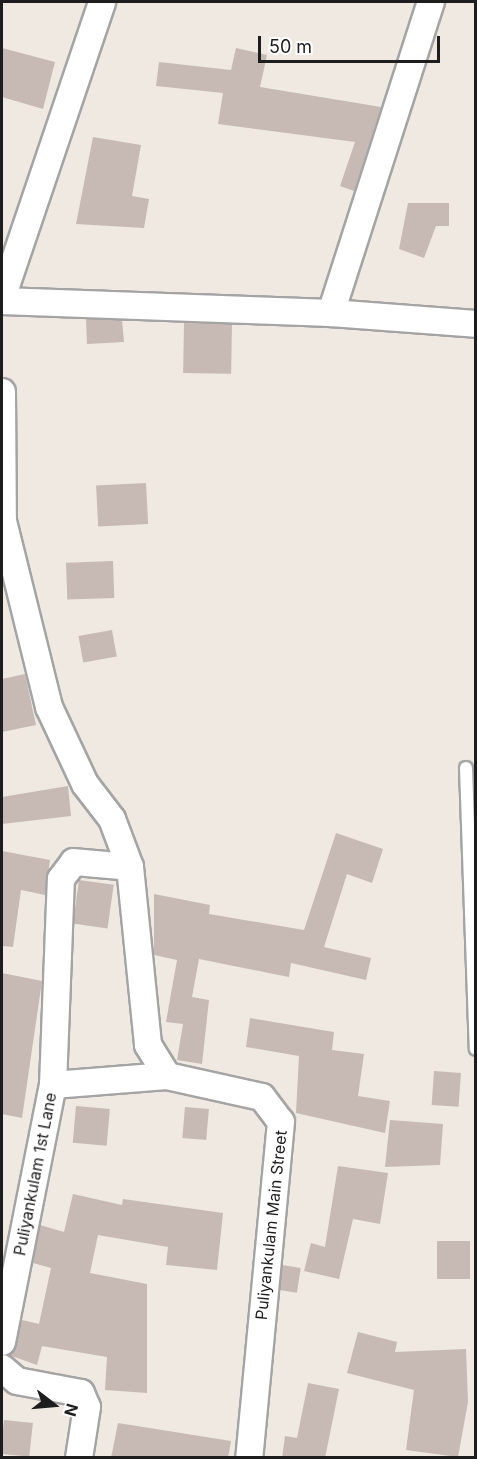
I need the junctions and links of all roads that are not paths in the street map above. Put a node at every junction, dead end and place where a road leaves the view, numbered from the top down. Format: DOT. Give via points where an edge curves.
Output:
graph roads {
  1 [pos="102,2"];
  2 [pos="431,2"];
  3 [pos="2,299"];
  4 [pos="331,313"];
  5 [pos="476,324"];
  6 [pos="2,392"];
  7 [pos="2,521"];
  8 [pos="466,768"];
  9 [pos="130,867"];
  10 [pos="476,1049"];
  11 [pos="167,1076"];
  12 [pos="52,1084"];
  13 [pos="2,1342"];
  14 [pos="2,1368"];
  15 [pos="79,1458"];
  16 [pos="249,1458"];
  1 -- 3 [label="street"];
  2 -- 4 [label="street"];
  3 -- 4 [label="street"];
  4 -- 5 [label="street"];
  6 -- 7 [label="street"];
  7 -- 9 [label="street" via="49,707 85,784 111,819"];
  8 -- 10 [label="lane"];
  9 -- 11 [label="street" via="148,1045"];
  9 -- 12 [label="street" via="74,862 61,879"];
  11 -- 12 [label="street, Puliyankulam 1st Lane"];
  11 -- 16 [label="street, Puliyankulam Main Street" via="262,1097 281,1122"];
  12 -- 13 [label="street, Puliyankulam 1st Lane"];
  14 -- 15 [label="street" via="17,1381 81,1393 87,1407"];
}
